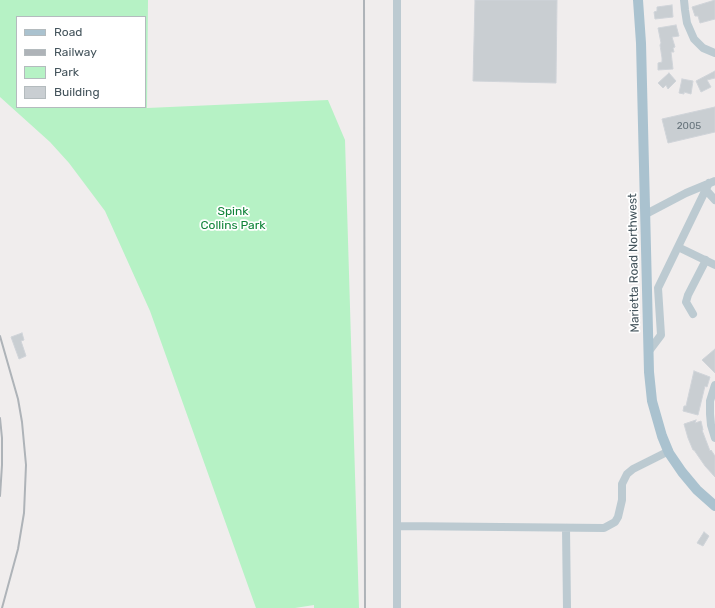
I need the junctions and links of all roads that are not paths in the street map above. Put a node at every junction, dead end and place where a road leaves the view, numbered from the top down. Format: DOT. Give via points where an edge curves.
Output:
graph roads {
  1 [pos="397,0"];
  2 [pos="638,0"];
  3 [pos="684,0"];
  4 [pos="715,53"];
  5 [pos="710,185"];
  6 [pos="715,200"];
  7 [pos="646,214"];
  8 [pos="678,247"];
  9 [pos="706,260"];
  10 [pos="715,265"];
  11 [pos="692,314"];
  12 [pos="649,351"];
  13 [pos="715,385"];
  14 [pos="715,438"];
  15 [pos="669,451"];
  16 [pos="715,506"];
  17 [pos="398,526"];
  18 [pos="566,528"];
  19 [pos="398,608"];
  20 [pos="567,608"];
  1 -- 17 [label="street"];
  2 -- 7 [label="main road, Marietta Road Northwest"];
  3 -- 4 [label="street" via="687,24 694,39 703,48"];
  5 -- 6 [label="street"];
  5 -- 7 [label="street" via="686,193"];
  5 -- 8 [label="street"];
  7 -- 12 [label="main road, Marietta Road Northwest"];
  8 -- 9 [label="street"];
  8 -- 12 [label="street" via="658,288 660,335"];
  9 -- 10 [label="street"];
  9 -- 11 [label="street" via="686,302"];
  12 -- 15 [label="main road, Marietta Road Northwest" via="652,401"];
  13 -- 14 [label="street" via="710,401 711,425"];
  15 -- 16 [label="main road, Marietta Road Northwest" via="697,490"];
  15 -- 18 [label="street" via="627,474 622,484 618,517 609,526 597,529"];
  17 -- 18 [label="street"];
  17 -- 19 [label="street"];
  18 -- 20 [label="street"];
}
